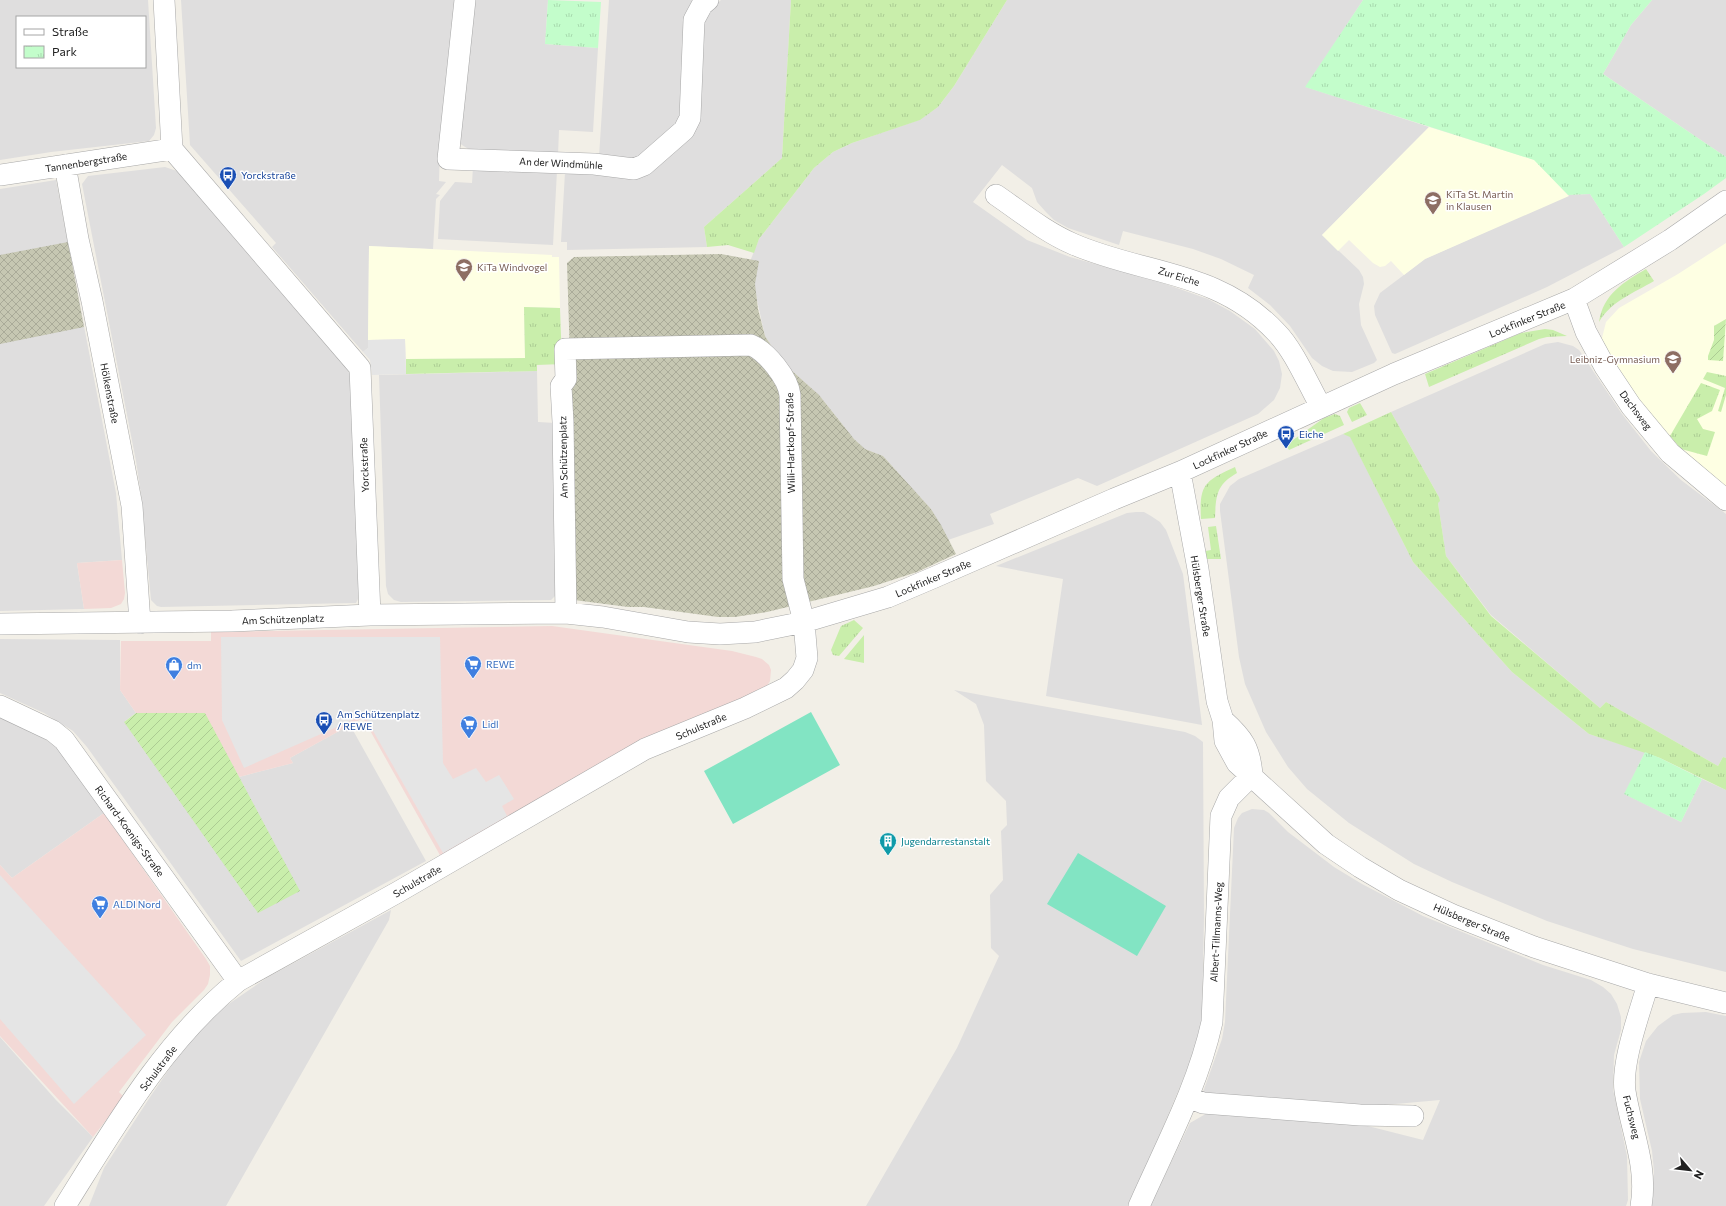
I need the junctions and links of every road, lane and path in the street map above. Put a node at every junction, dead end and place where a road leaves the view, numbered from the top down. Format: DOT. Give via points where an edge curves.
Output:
graph roads {
  1 [pos="164,0"];
  2 [pos="465,0"];
  3 [pos="708,0"];
  4 [pos="172,149"];
  5 [pos="65,166"];
  6 [pos="0,176"];
  7 [pos="996,195"];
  8 [pos="1726,201"];
  9 [pos="1574,299"];
  10 [pos="565,349"];
  11 [pos="1321,408"];
  12 [pos="1180,472"];
  13 [pos="1726,500"];
  14 [pos="566,613"];
  15 [pos="370,615"];
  16 [pos="140,622"];
  17 [pos="804,622"];
  18 [pos="0,624"];
  19 [pos="0,706"];
  20 [pos="1252,775"];
  21 [pos="238,981"];
  22 [pos="1648,984"];
  23 [pos="1726,1003"];
  24 [pos="1188,1096"];
  25 [pos="1413,1116"];
  26 [pos="65,1206"];
  27 [pos="1139,1206"];
  28 [pos="1641,1206"];
  1 -- 4 [label="street"];
  2 -- 3 [label="street, An der Windmühle" via="448,158 588,164 634,169 644,165 684,130 690,118 694,20 702,5"];
  4 -- 5 [label="street, Tannenbergstraße"];
  4 -- 15 [label="street, Yorckstraße" via="360,368"];
  5 -- 6 [label="street, Tannenbergstraße"];
  5 -- 16 [label="street, Hölkenstraße" via="132,506"];
  7 -- 11 [label="street, Zur Eiche" via="1051,233 1073,244 1196,281 1253,310 1277,333 1295,359"];
  8 -- 9 [label="street, Lockfinker Straße" via="1670,240"];
  9 -- 11 [label="street, Lockfinker Straße" via="1394,374"];
  9 -- 13 [label="street, Dachsweg" via="1586,332 1631,406 1670,453"];
  10 -- 14 [label="street, Am Schützenplatz" via="566,379 561,386"];
  10 -- 17 [label="street, Willi-Hartkopf-Straße" via="751,345 765,353 789,389 793,579"];
  11 -- 12 [label="street, Lockfinker Straße"];
  12 -- 17 [label="street, Lockfinker Straße" via="888,597"];
  12 -- 20 [label="street, Hülsberger Straße" via="1198,569 1217,701 1223,720 1238,734 1251,757"];
  14 -- 15 [label="street, Am Schützenplatz"];
  14 -- 17 [label="street, Am Schützenplatz" via="688,632 720,634 755,632"];
  15 -- 16 [label="street, Am Schützenplatz"];
  16 -- 18 [label="street, Am Schützenplatz"];
  17 -- 21 [label="street, Schulstraße" via="807,658 803,670 786,688 645,749"];
  19 -- 21 [label="street, Richard-Koenigs-Straße" via="53,731 64,740"];
  20 -- 22 [label="street, Hülsberger Straße" via="1326,844 1399,890 1453,915 1534,947"];
  20 -- 24 [label="street, Albert-Tillmanns-Weg" via="1229,798 1221,816 1212,1022"];
  21 -- 26 [label="street, Schulstraße" via="216,999 160,1062"];
  22 -- 23 [label="street, Hülsberger Straße"];
  22 -- 28 [label="street, Fuchsweg" via="1625,1070 1625,1090 1639,1146 1642,1173"];
  24 -- 25 [label="street" via="1203,1103 1360,1115"];
  24 -- 27 [label="street, Albert-Tillmanns-Weg"];
}
